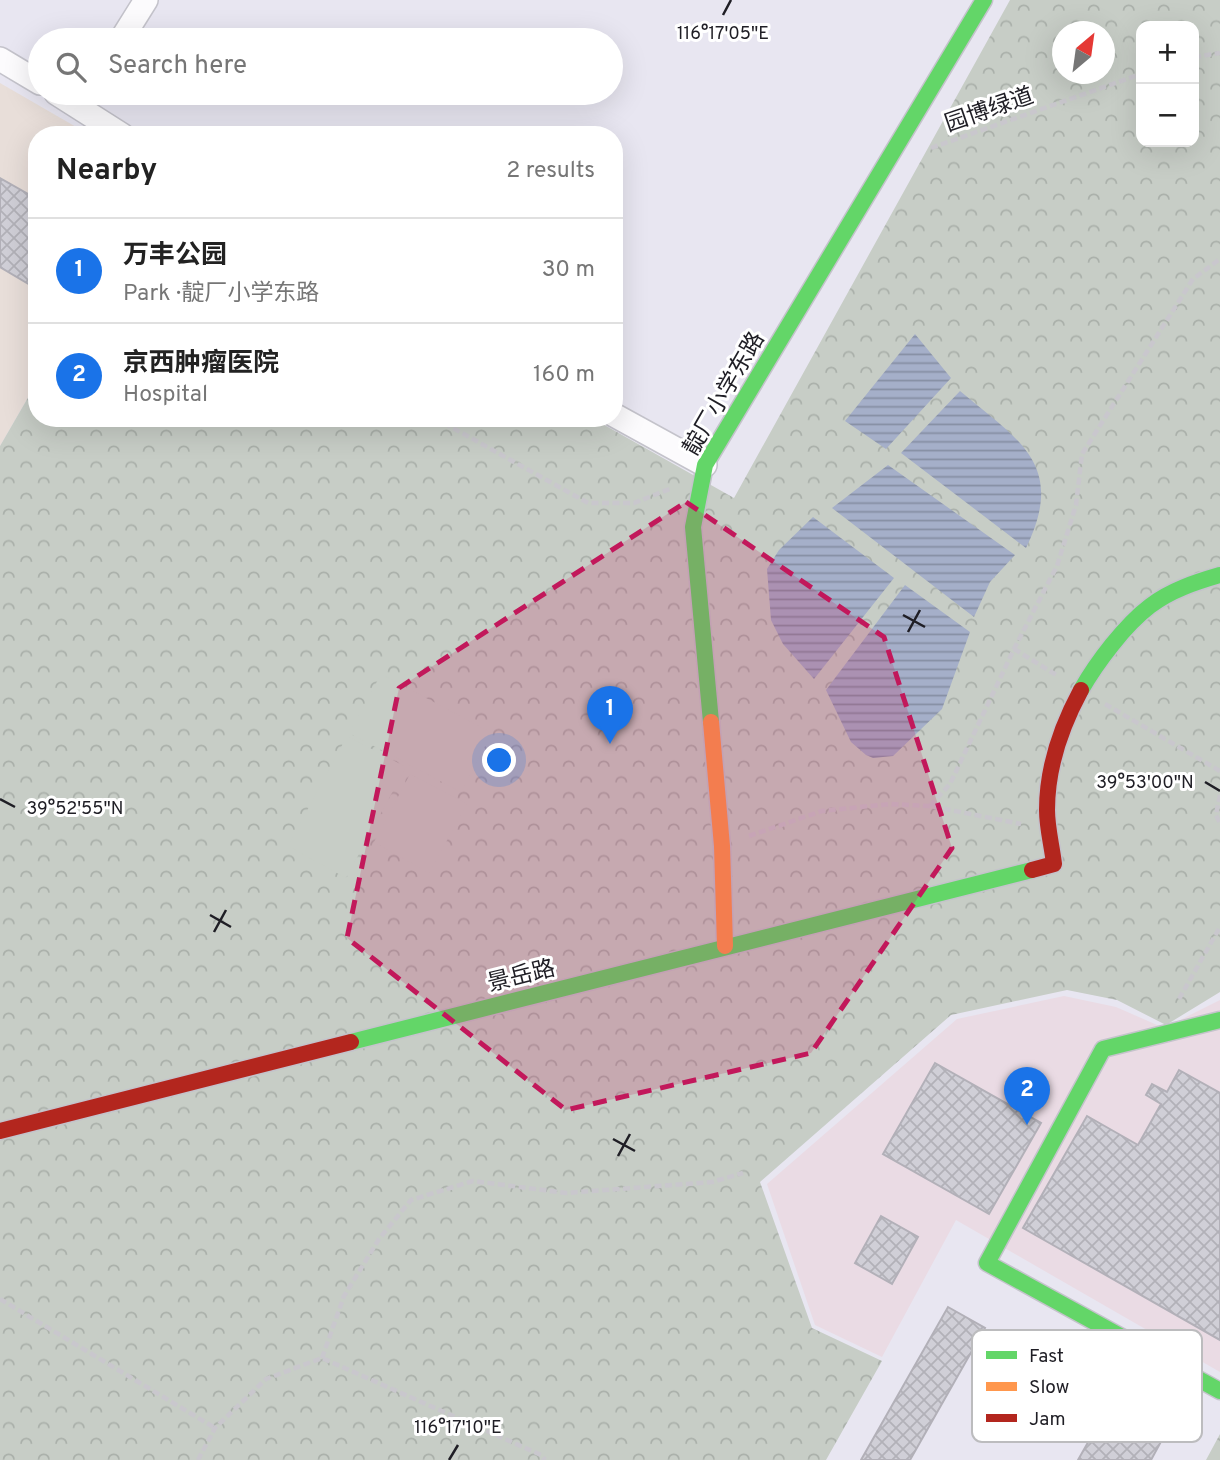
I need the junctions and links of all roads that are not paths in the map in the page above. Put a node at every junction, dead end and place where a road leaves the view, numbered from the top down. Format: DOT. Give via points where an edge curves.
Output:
graph roads {
  1 [pos="146,0"];
  2 [pos="984,0"];
  3 [pos="128,28"];
  4 [pos="0,59"];
  5 [pos="28,76"];
  6 [pos="89,105"];
  7 [pos="112,126"];
  8 [pos="623,420"];
  9 [pos="705,465"];
  10 [pos="1220,575"];
  11 [pos="725,946"];
  12 [pos="1220,1020"];
  13 [pos="0,1130"];
  14 [pos="1109,1330"];
  15 [pos="1202,1381"];
  16 [pos="1220,1391"];
  1 -- 3 [label="street"];
  2 -- 9 [label="street, 靛厂小学东路"];
  4 -- 5 [label="street"];
  6 -- 7 [label="street"];
  8 -- 9 [label="street"];
  9 -- 11 [label="street, 靛厂小学东路" via="694,527 722,846"];
  10 -- 11 [label="street, 景岳路" via="1150,605 1115,640 1080,689 1050,775 1047,810 1054,864"];
  11 -- 13 [label="street, 景岳路"];
  12 -- 14 [label="street" via="1103,1049 987,1263"];
  15 -- 16 [label="street"];
}
